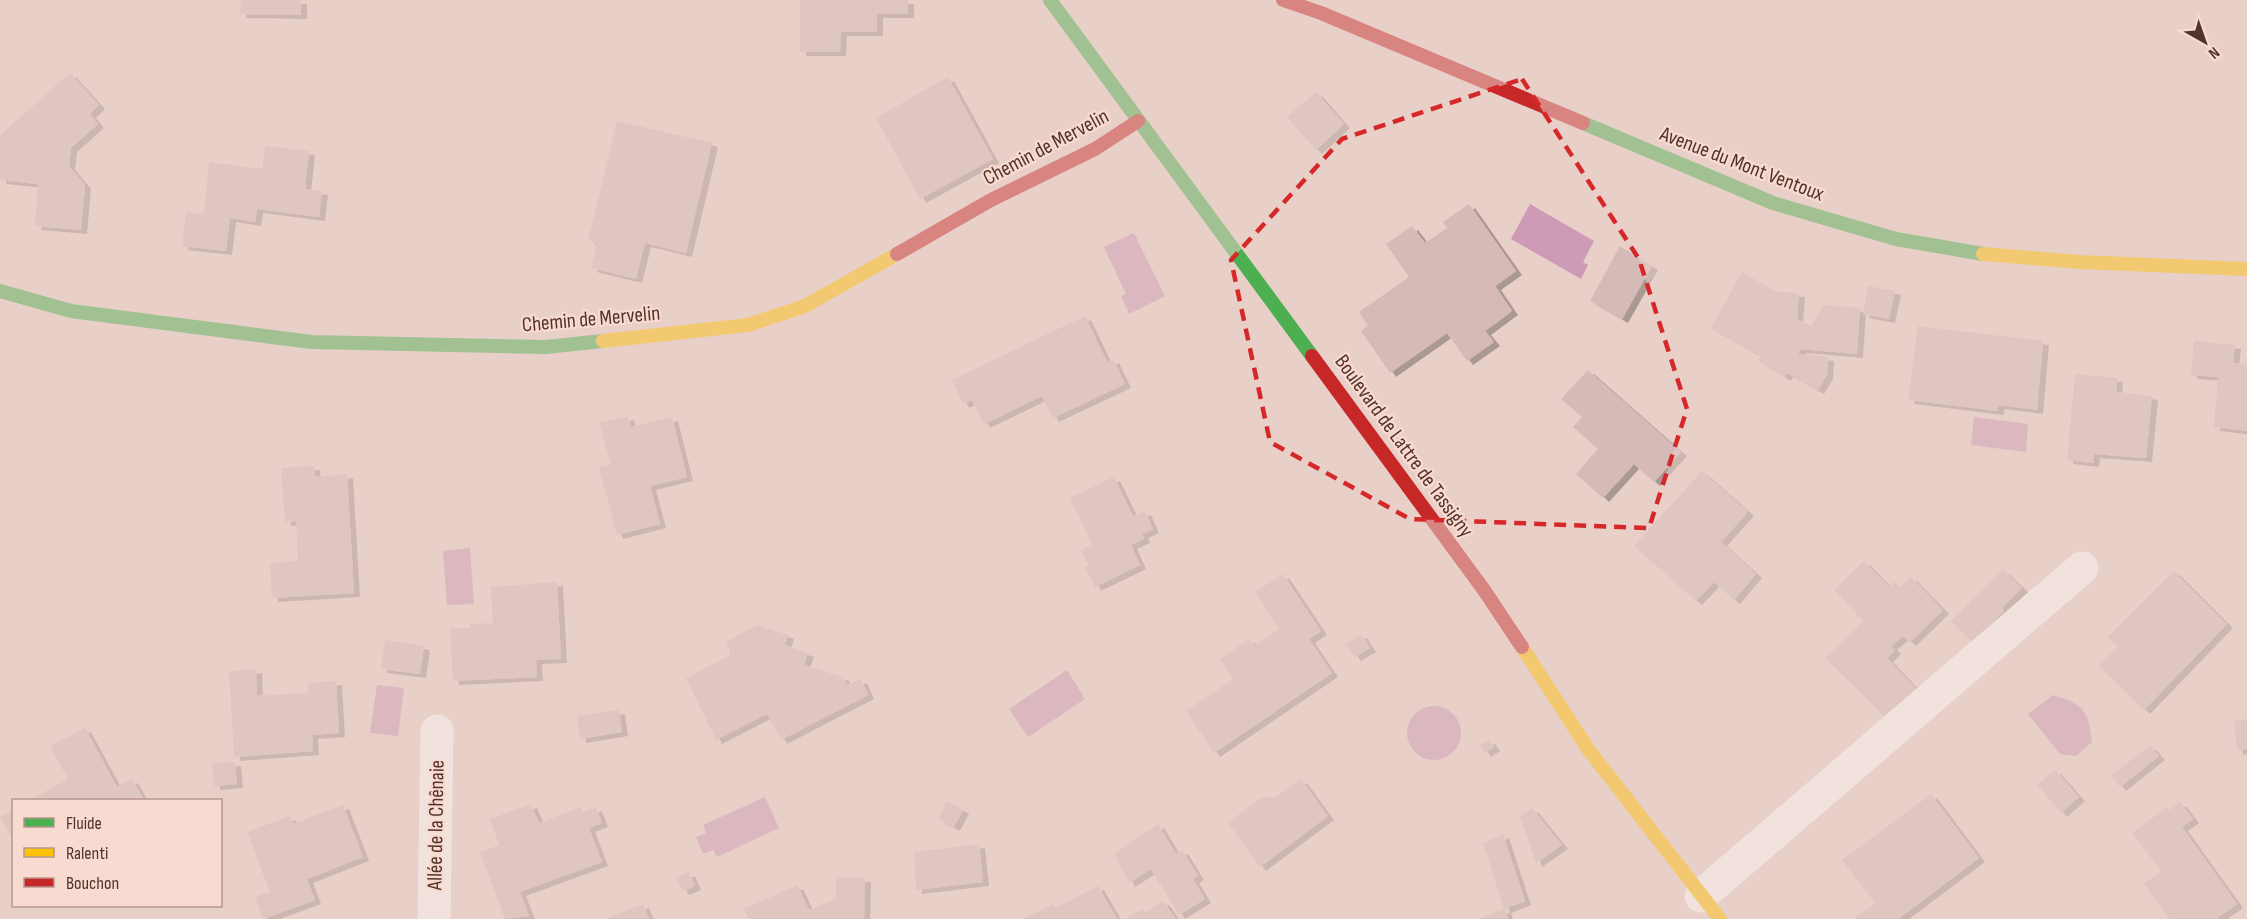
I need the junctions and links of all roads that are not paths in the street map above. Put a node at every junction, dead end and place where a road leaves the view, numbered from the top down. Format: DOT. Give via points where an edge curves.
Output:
graph roads {
  1 [pos="1050,0"];
  2 [pos="1283,0"];
  3 [pos="1138,121"];
  4 [pos="2247,269"];
  5 [pos="0,291"];
  6 [pos="2082,568"];
  7 [pos="437,731"];
  8 [pos="1710,907"];
  9 [pos="434,919"];
  1 -- 3 [label="street, Boulevard de Lattre de Tassigny"];
  2 -- 4 [label="street, Avenue du Mont Ventoux" via="1773,204 1844,225 1915,243 1985,252"];
  3 -- 5 [label="street, Chemin de Mervelin" via="1095,149 991,200 805,306 748,325 546,347 311,342 71,311"];
  3 -- 8 [label="street, Boulevard de Lattre de Tassigny" via="1484,590 1588,748"];
  6 -- 8 [label="street"];
  7 -- 9 [label="street, Allée de la Chênaie"];
}
